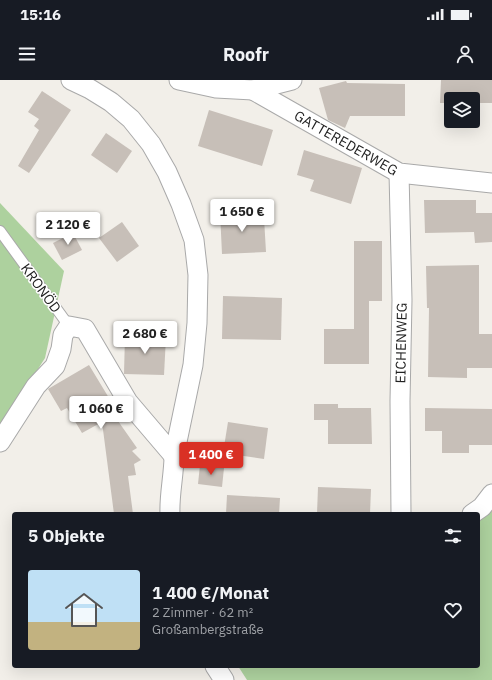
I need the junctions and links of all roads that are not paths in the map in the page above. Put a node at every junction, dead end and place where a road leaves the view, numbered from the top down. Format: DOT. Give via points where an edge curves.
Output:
graph roads {
  1 [pos="70,80"];
  2 [pos="180,80"];
  3 [pos="292,80"];
  4 [pos="253,90"];
  5 [pos="399,173"];
  6 [pos="492,183"];
  7 [pos="0,231"];
  8 [pos="68,326"];
  9 [pos="0,442"];
  10 [pos="174,456"];
  11 [pos="492,494"];
  12 [pos="170,512"];
  13 [pos="401,512"];
  14 [pos="475,512"];
  15 [pos="216,668"];
  16 [pos="224,680"];
  1 -- 10 [label="street" via="111,102 131,119 151,144 167,172 194,240 198,275 193,365"];
  2 -- 4 [label="street" via="216,88"];
  3 -- 4 [label="street"];
  4 -- 5 [label="street, GATTEREDERWEG"];
  5 -- 6 [label="street, GATTEREDERWEG"];
  5 -- 13 [label="street, EICHENWEG" via="402,300"];
  7 -- 8 [label="lane, KRONÖD"];
  8 -- 9 [label="street" via="55,366 36,386"];
  8 -- 10 [label="street" via="85,330 128,402"];
  10 -- 12 [label="street"];
  11 -- 14 [label="street"];
  15 -- 16 [label="street"];
}
